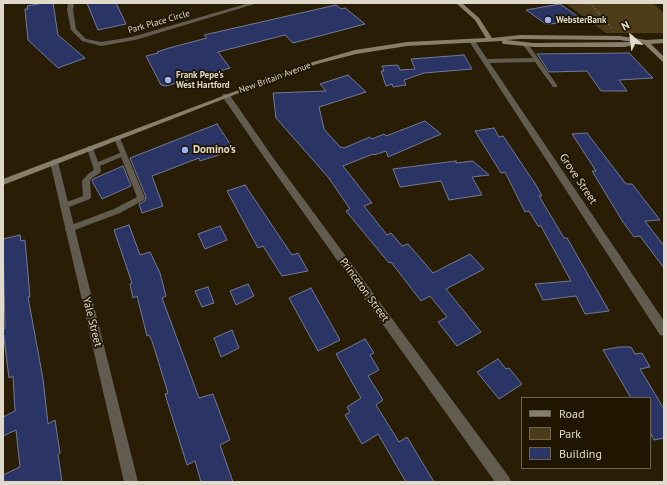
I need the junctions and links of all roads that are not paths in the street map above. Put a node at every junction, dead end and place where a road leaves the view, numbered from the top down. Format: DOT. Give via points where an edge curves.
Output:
graph roads {
  1 [pos="72,3"];
  2 [pos="255,3"];
  3 [pos="459,3"];
  4 [pos="490,40"];
  5 [pos="472,41"];
  6 [pos="664,41"];
  7 [pos="646,42"];
  8 [pos="526,45"];
  9 [pos="536,60"];
  10 [pos="664,60"];
  11 [pos="485,61"];
  12 [pos="554,86"];
  13 [pos="226,96"];
  14 [pos="117,138"];
  15 [pos="90,148"];
  16 [pos="123,154"];
  17 [pos="54,162"];
  18 [pos="96,165"];
  19 [pos="3,182"];
  20 [pos="64,206"];
  21 [pos="69,229"];
  22 [pos="664,331"];
  23 [pos="131,482"];
  24 [pos="504,482"];
  1 -- 2 [label="street, Park Place Circle" via="70,10 73,29 84,40 101,44 133,39"];
  3 -- 4 [label="main road" via="477,19"];
  4 -- 5 [label="main road, New Britain Avenue"];
  4 -- 7 [label="main road, New Britain Avenue" via="520,37 598,37"];
  4 -- 8 [label="main road, New Britain Avenue"];
  5 -- 11 [label="street, Grove Street"];
  5 -- 13 [label="main road, New Britain Avenue" via="407,44 349,54 316,63"];
  6 -- 7 [label="main road, New Britain Avenue"];
  7 -- 8 [label="main road, New Britain Avenue" via="625,45"];
  7 -- 10 [label="main road"];
  8 -- 9 [label="lane"];
  9 -- 11 [label="lane"];
  9 -- 12 [label="lane"];
  11 -- 22 [label="street, Grove Street"];
  13 -- 14 [label="main road, New Britain Avenue"];
  13 -- 24 [label="street, Princeton Street"];
  14 -- 15 [label="main road, New Britain Avenue"];
  14 -- 16 [label="lane"];
  15 -- 17 [label="main road, New Britain Avenue"];
  15 -- 18 [label="lane"];
  16 -- 18 [label="lane"];
  16 -- 21 [label="lane" via="141,198"];
  17 -- 19 [label="main road, New Britain Avenue"];
  17 -- 20 [label="street, Yale Street"];
  18 -- 20 [label="lane" via="98,171 86,182 87,197"];
  20 -- 21 [label="street, Yale Street"];
  21 -- 23 [label="street, Yale Street"];
}
